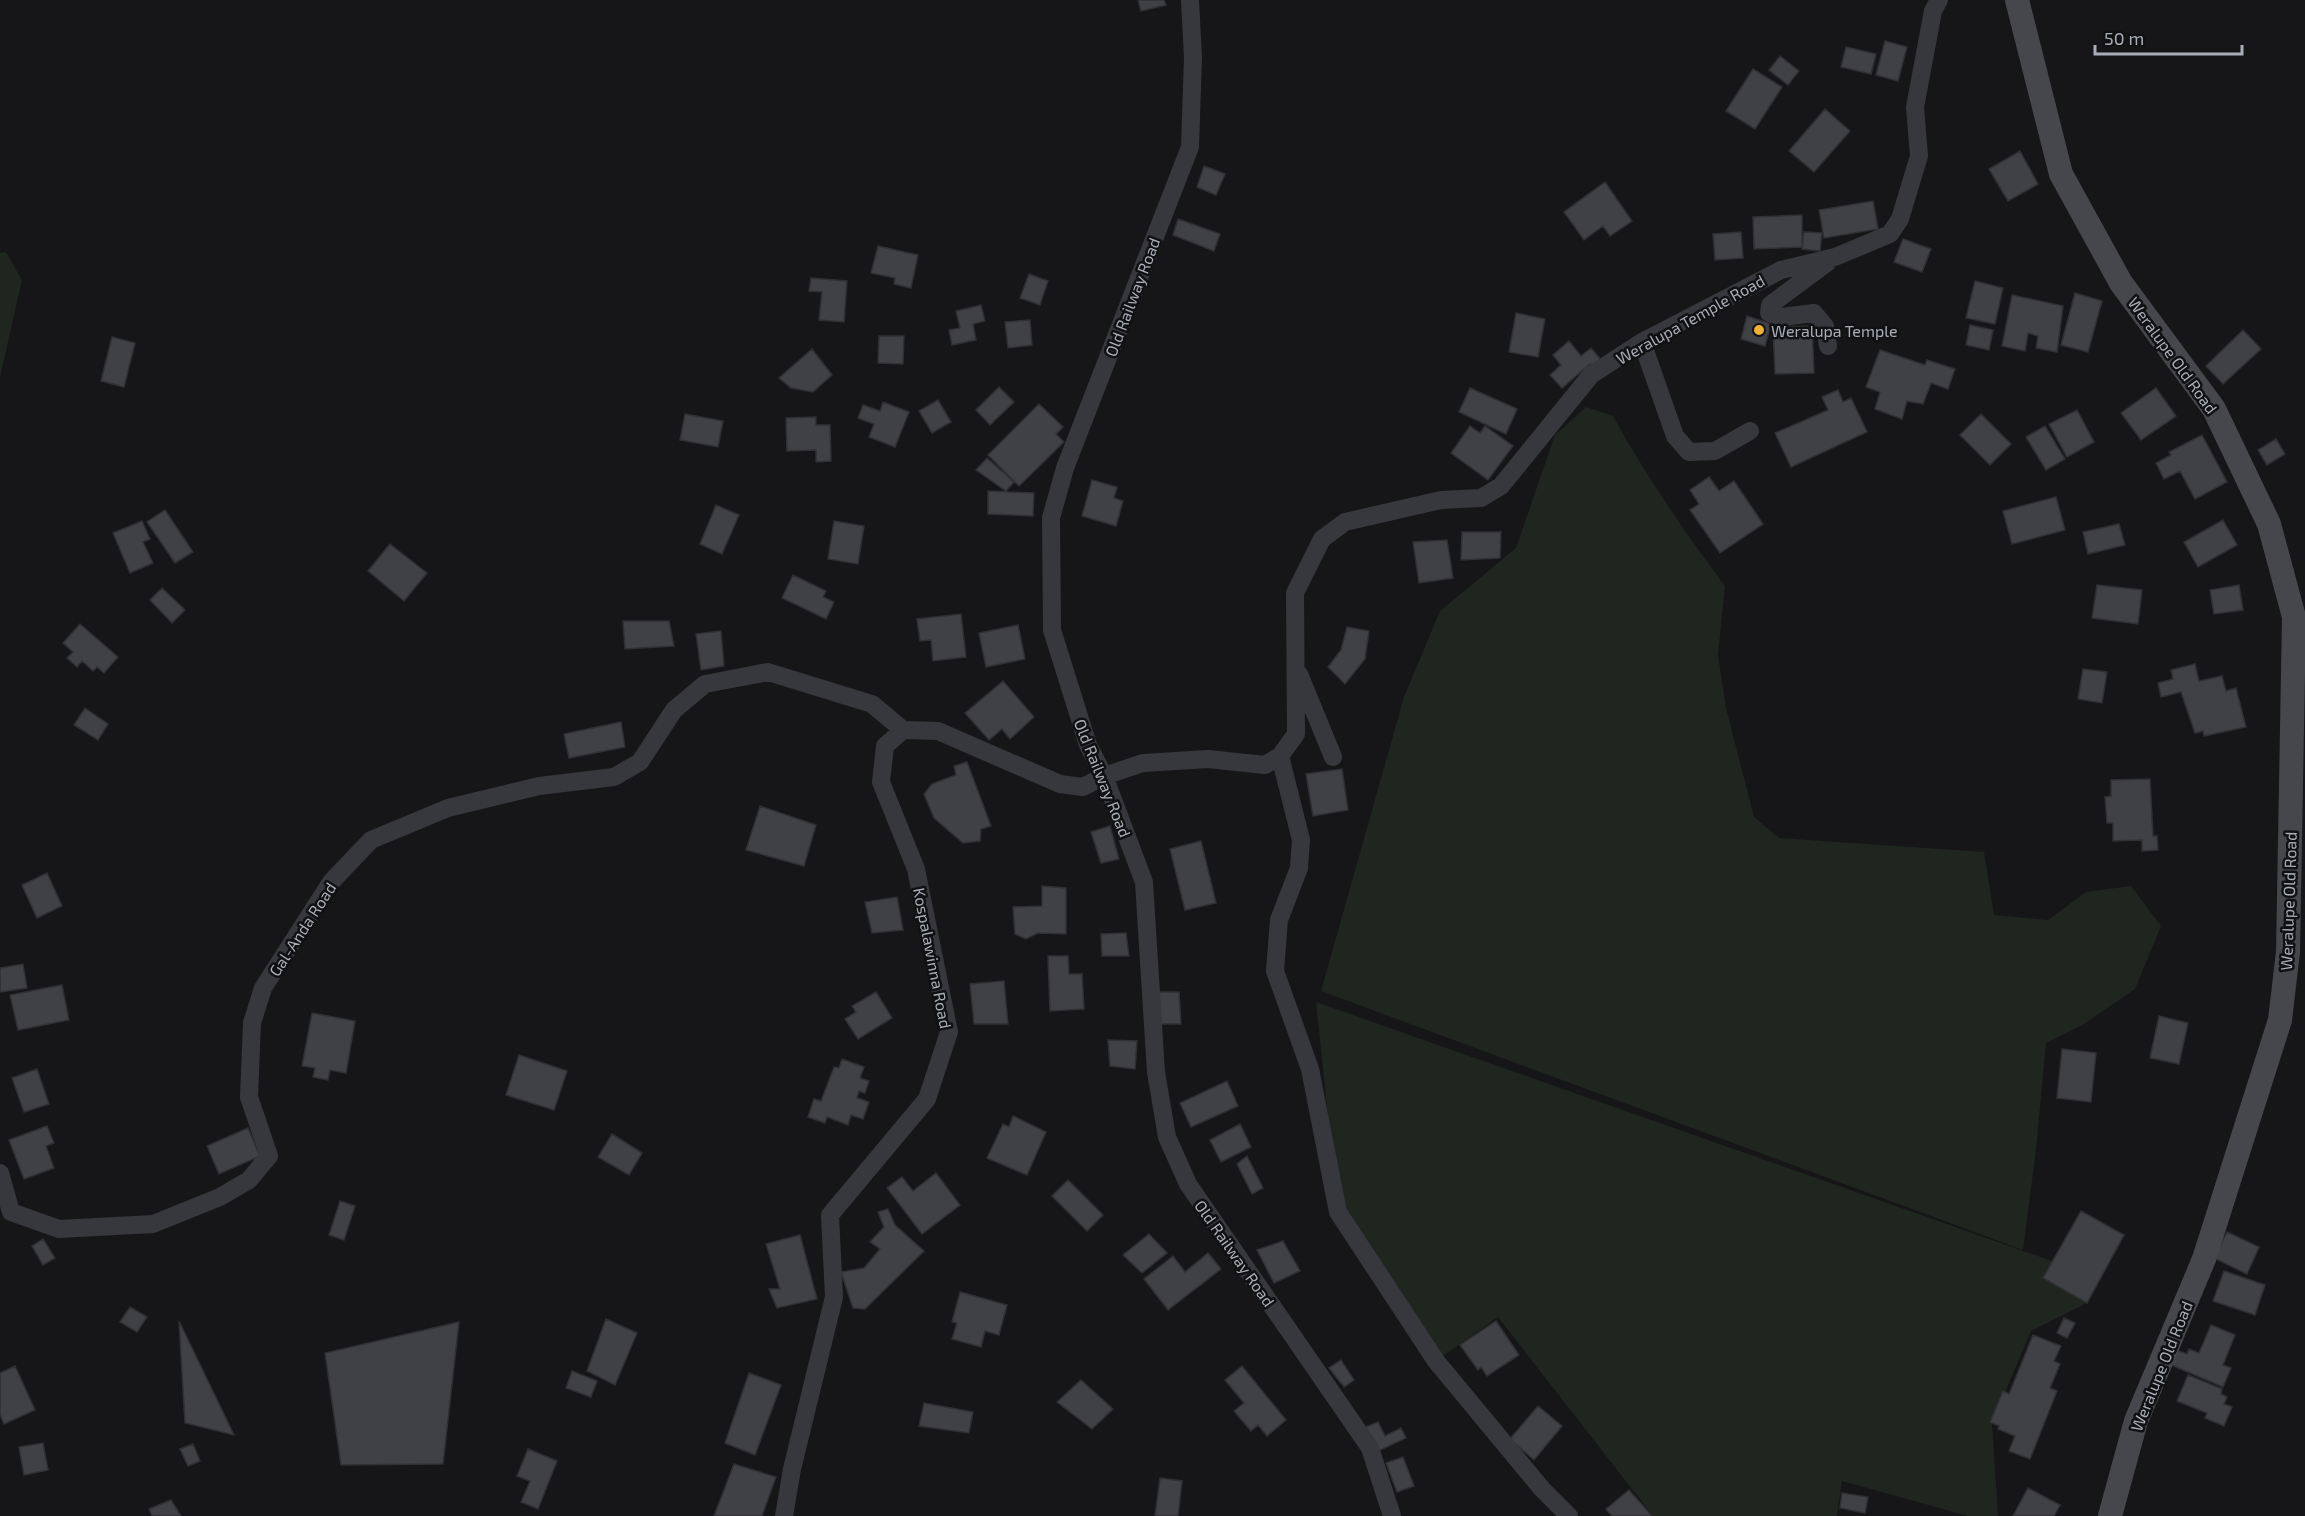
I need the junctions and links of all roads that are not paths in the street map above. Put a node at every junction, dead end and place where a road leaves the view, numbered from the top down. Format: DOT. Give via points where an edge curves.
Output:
graph roads {
  1 [pos="1190,0"];
  2 [pos="1939,0"];
  3 [pos="2017,0"];
  4 [pos="1835,257"];
  5 [pos="1642,342"];
  6 [pos="1828,346"];
  7 [pos="1750,431"];
  8 [pos="1294,664"];
  9 [pos="903,730"];
  10 [pos="1280,756"];
  11 [pos="1333,756"];
  12 [pos="1104,776"];
  13 [pos="0,1173"];
  14 [pos="784,1516"];
  15 [pos="1392,1516"];
  16 [pos="1569,1516"];
  17 [pos="2110,1516"];
  1 -- 12 [label="street, Old Railway Road" via="1190,147 1065,468 1051,518 1052,630 1088,746"];
  2 -- 4 [label="street, Weralupa Temple Road" via="1915,107 1919,156 1900,219 1890,234"];
  3 -- 17 [label="street, Weralupe Old Road" via="2061,174 2121,283 2214,409 2269,524 2294,617 2288,952 2280,1020 2204,1259 2136,1421"];
  4 -- 5 [label="street, Weralupa Temple Road" via="1780,270"];
  4 -- 6 [label="street" via="1770,305 1769,313 1782,317 1814,313 1825,326"];
  5 -- 7 [label="street" via="1675,436 1689,452 1715,451"];
  5 -- 8 [label="street, Weralupa Temple Road" via="1591,375 1501,486 1481,498 1442,500 1345,522 1322,539 1295,593"];
  8 -- 10 [label="street, Weralupa Temple Road" via="1296,734"];
  8 -- 11 [label="street"];
  9 -- 12 [label="street" via="938,731 1060,784 1083,787"];
  9 -- 13 [label="street, Gal-Anda Road" via="872,704 768,672 705,684 674,710 640,762 614,777 539,786 448,808 371,840 331,882 263,988 252,1023 249,1097 268,1156 249,1180 220,1197 153,1224 59,1229 12,1212"];
  9 -- 14 [label="street, Kospalawinna Road" via="885,746 881,782 916,869 949,1032 927,1099 830,1215 834,1297"];
  10 -- 12 [label="street" via="1265,765 1208,759 1143,762"];
  10 -- 16 [label="street" via="1301,840 1299,868 1279,920 1275,971 1310,1069 1338,1212 1436,1361"];
  12 -- 15 [label="street, Old Railway Road" via="1144,882 1156,1072 1167,1137 1188,1184 1370,1448"];
}
